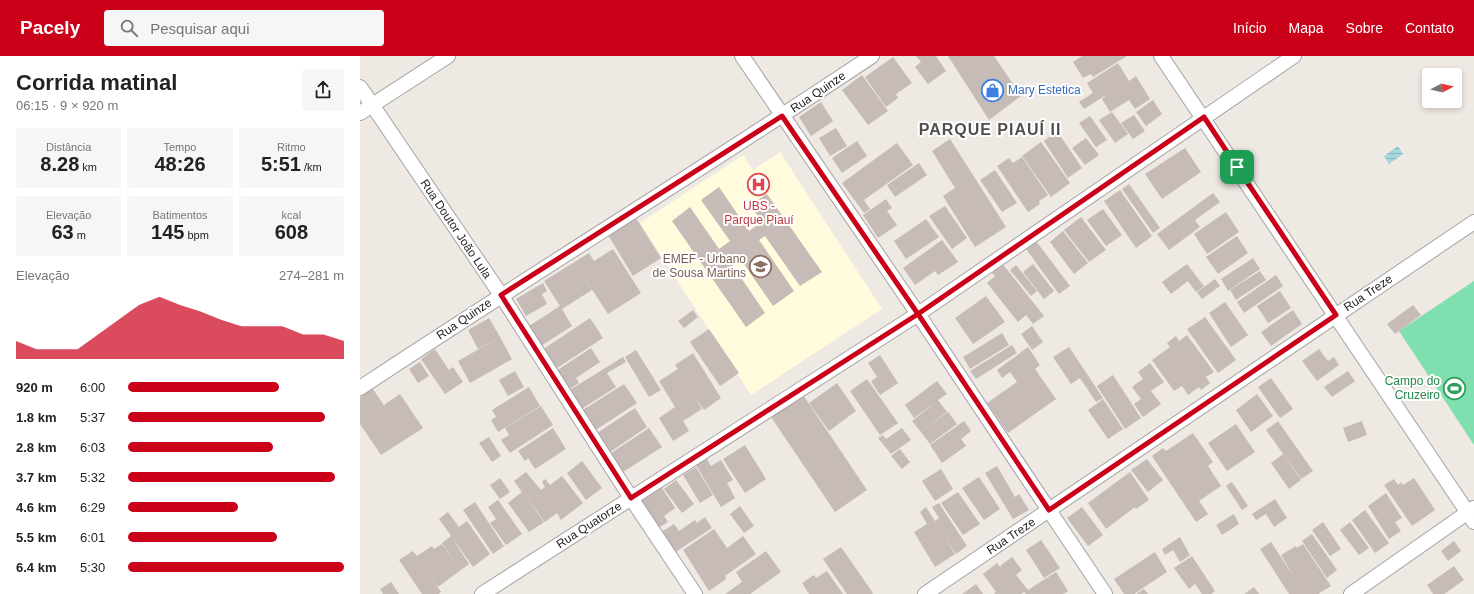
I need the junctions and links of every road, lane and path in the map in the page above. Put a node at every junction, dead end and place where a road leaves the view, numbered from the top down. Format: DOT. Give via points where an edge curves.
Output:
graph roads {
  1 [pos="448,56"];
  2 [pos="742,56"];
  3 [pos="872,56"];
  4 [pos="1161,56"];
  5 [pos="1294,56"];
  6 [pos="360,87"];
  7 [pos="372,105"];
  8 [pos="360,113"];
  9 [pos="782,116"];
  10 [pos="1204,117"];
  11 [pos="1474,222"];
  12 [pos="501,295"];
  13 [pos="918,314"];
  14 [pos="1336,315"];
  15 [pos="360,388"];
  16 [pos="631,498"];
  17 [pos="1049,510"];
  18 [pos="1472,514"];
  19 [pos="482,594"];
  20 [pos="695,594"];
  21 [pos="925,594"];
  22 [pos="1105,594"];
  23 [pos="1351,594"];
  1 -- 7 [label="street"];
  2 -- 9 [label="street"];
  3 -- 9 [label="street, Rua Quinze"];
  4 -- 10 [label="street"];
  5 -- 10 [label="street, Rua Quatorze"];
  6 -- 7 [label="street, Rua Doutor João Lula"];
  7 -- 8 [label="street"];
  7 -- 12 [label="street, Rua Doutor João Lula"];
  9 -- 12 [label="street, Rua Quinze"];
  9 -- 13 [label="street"];
  10 -- 13 [label="street, Rua Quatorze"];
  10 -- 14 [label="street"];
  11 -- 14 [label="street, Rua Treze"];
  12 -- 15 [label="street, Rua Quinze"];
  12 -- 16 [label="street, Rua Doutor João Lula"];
  13 -- 16 [label="street, Rua Quatorze"];
  13 -- 17 [label="street"];
  14 -- 17 [label="street, Rua Treze"];
  14 -- 18 [label="street"];
  16 -- 19 [label="street, Rua Quatorze"];
  16 -- 20 [label="street, Rua Doutor João Lula"];
  17 -- 21 [label="street, Rua Treze"];
  17 -- 22 [label="street"];
  18 -- 23 [label="street"];
}
